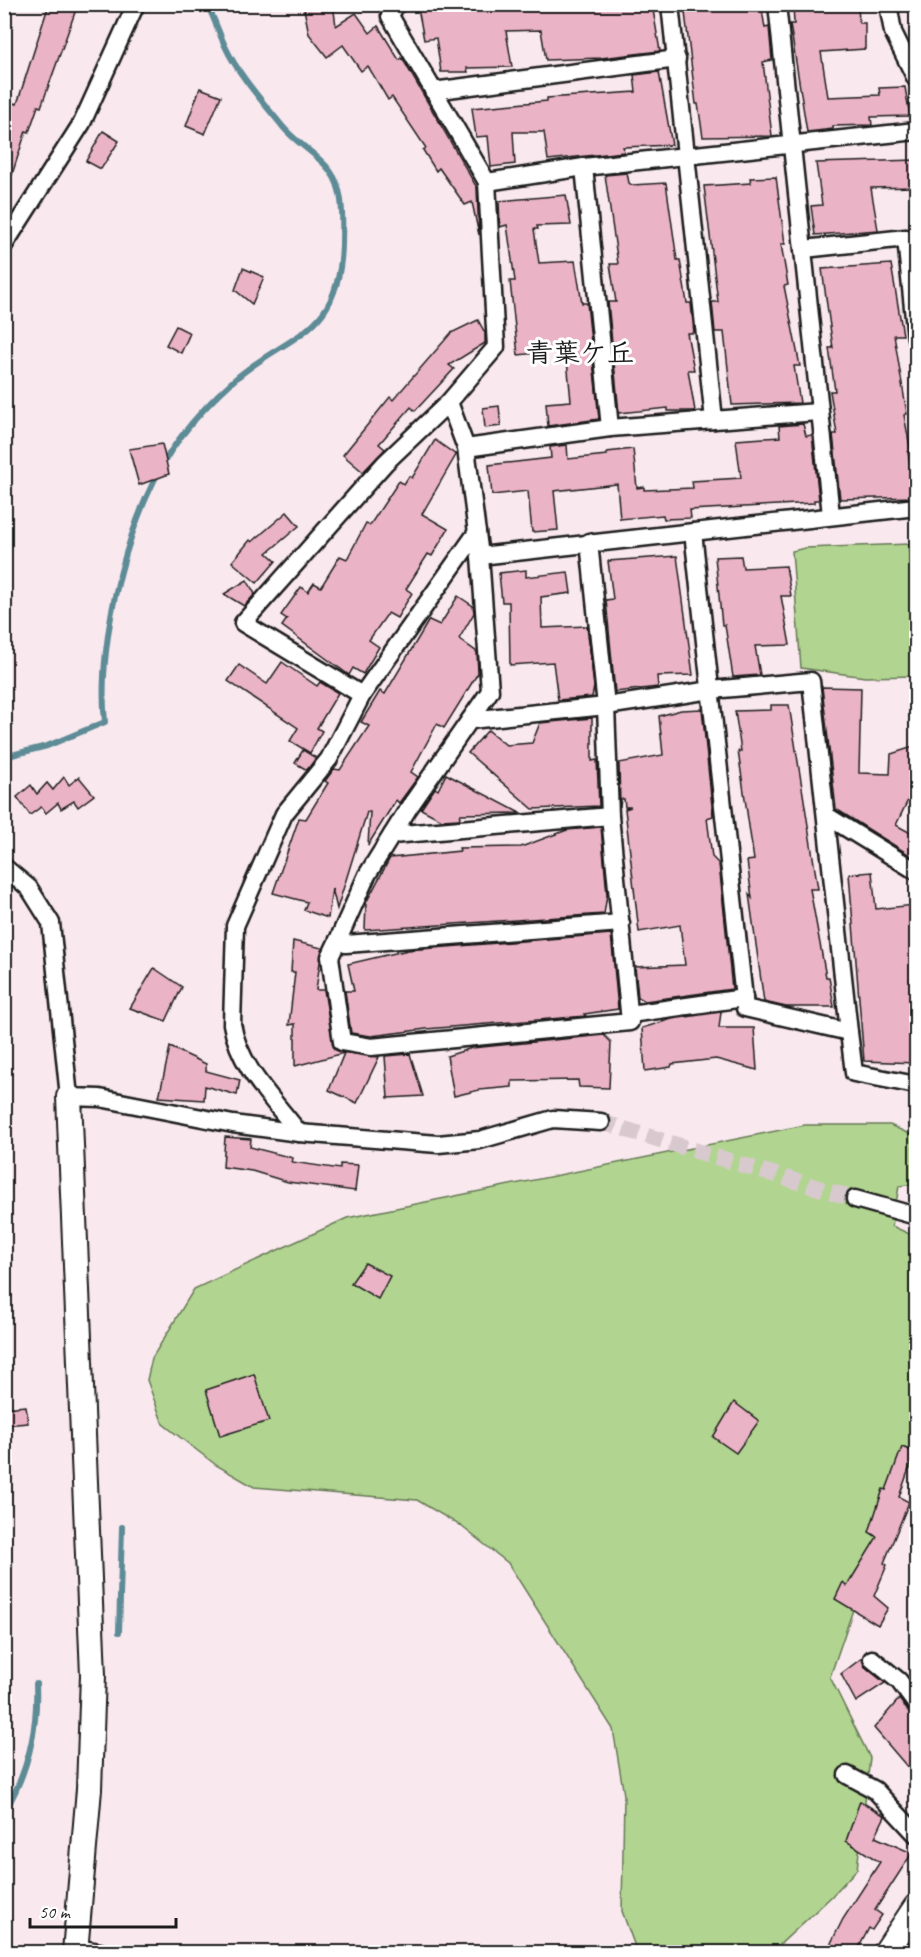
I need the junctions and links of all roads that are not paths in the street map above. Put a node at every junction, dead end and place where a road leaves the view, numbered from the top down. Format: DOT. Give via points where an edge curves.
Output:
graph roads {
  1 [pos="136,4"];
  2 [pos="396,4"];
  3 [pos="670,4"];
  4 [pos="777,4"];
  5 [pos="888,4"];
  6 [pos="677,59"];
  7 [pos="916,79"];
  8 [pos="434,91"];
  9 [pos="916,131"];
  10 [pos="792,145"];
  11 [pos="686,158"];
  12 [pos="584,167"];
  13 [pos="487,182"];
  14 [pos="4,245"];
  15 [pos="804,249"];
  16 [pos="916,338"];
  17 [pos="449,402"];
  18 [pos="818,412"];
  19 [pos="714,420"];
  20 [pos="610,428"];
  21 [pos="466,448"];
  22 [pos="916,507"];
  23 [pos="831,515"];
  24 [pos="477,532"];
  25 [pos="693,532"];
  26 [pos="589,542"];
  27 [pos="480,556"];
  28 [pos="711,690"];
  29 [pos="362,695"];
  30 [pos="606,706"];
  31 [pos="470,720"];
  32 [pos="610,816"];
  33 [pos="827,816"];
  34 [pos="392,835"];
  35 [pos="4,867"];
  36 [pos="916,871"];
  37 [pos="621,923"];
  38 [pos="338,940"];
  39 [pos="744,998"];
  40 [pos="630,1014"];
  41 [pos="849,1032"];
  42 [pos="916,1085"];
  43 [pos="69,1097"];
  44 [pos="601,1122"];
  45 [pos="299,1133"];
  46 [pos="855,1199"];
  47 [pos="916,1216"];
  48 [pos="872,1659"];
  49 [pos="916,1704"];
  50 [pos="847,1775"];
  51 [pos="916,1834"];
  52 [pos="916,1907"];
  53 [pos="75,1950"];
  54 [pos="100,1953"];
  55 [pos="886,1953"];
  1 -- 14 [label="street" via="82,123"];
  2 -- 8 [label="street" via="390,16"];
  3 -- 6 [label="street"];
  4 -- 10 [label="street"];
  5 -- 7 [label="street" via="893,32"];
  6 -- 8 [label="street"];
  6 -- 11 [label="street"];
  8 -- 13 [label="street"];
  9 -- 10 [label="street"];
  10 -- 11 [label="street"];
  10 -- 15 [label="street"];
  11 -- 12 [label="street"];
  11 -- 19 [label="street"];
  12 -- 13 [label="street"];
  12 -- 20 [label="street"];
  13 -- 17 [label="street" via="496,347"];
  15 -- 16 [label="street" via="906,238"];
  15 -- 18 [label="street"];
  17 -- 21 [label="street"];
  17 -- 29 [label="street" via="385,463 243,623"];
  18 -- 19 [label="street"];
  18 -- 23 [label="street"];
  19 -- 20 [label="street"];
  20 -- 21 [label="street"];
  21 -- 24 [label="street"];
  22 -- 23 [label="street"];
  23 -- 25 [label="street"];
  24 -- 27 [label="street"];
  24 -- 29 [label="street"];
  25 -- 26 [label="street"];
  25 -- 28 [label="street"];
  26 -- 27 [label="street"];
  26 -- 30 [label="street"];
  27 -- 31 [label="street" via="490,691"];
  28 -- 30 [label="street"];
  28 -- 33 [label="street" via="811,681"];
  28 -- 39 [label="street"];
  29 -- 45 [label="street" via="328,759 284,814 235,926 235,1040 252,1071"];
  30 -- 31 [label="street"];
  30 -- 32 [label="street"];
  31 -- 34 [label="street"];
  32 -- 34 [label="street"];
  32 -- 37 [label="street"];
  33 -- 36 [label="street"];
  33 -- 41 [label="street"];
  34 -- 38 [label="street" via="367,875"];
  35 -- 43 [label="street" via="29,888 51,923"];
  37 -- 38 [label="street" via="346,944"];
  37 -- 40 [label="street"];
  38 -- 40 [label="street" via="330,957 342,1042 371,1047 513,1034 630,1022"];
  39 -- 40 [label="street"];
  39 -- 41 [label="street" via="745,1008"];
  41 -- 42 [label="street" via="854,1073"];
  43 -- 45 [label="street" via="100,1098"];
  43 -- 53 [label="street" via="93,1675 89,1788"];
  44 -- 45 [label="street" via="553,1119 480,1140 438,1144"];
  46 -- 47 [label="street"];
  48 -- 49 [label="street" via="899,1682"];
  50 -- 51 [label="street" via="875,1790"];
  52 -- 55 [label="street"];
  53 -- 54 [label="street"];
}
